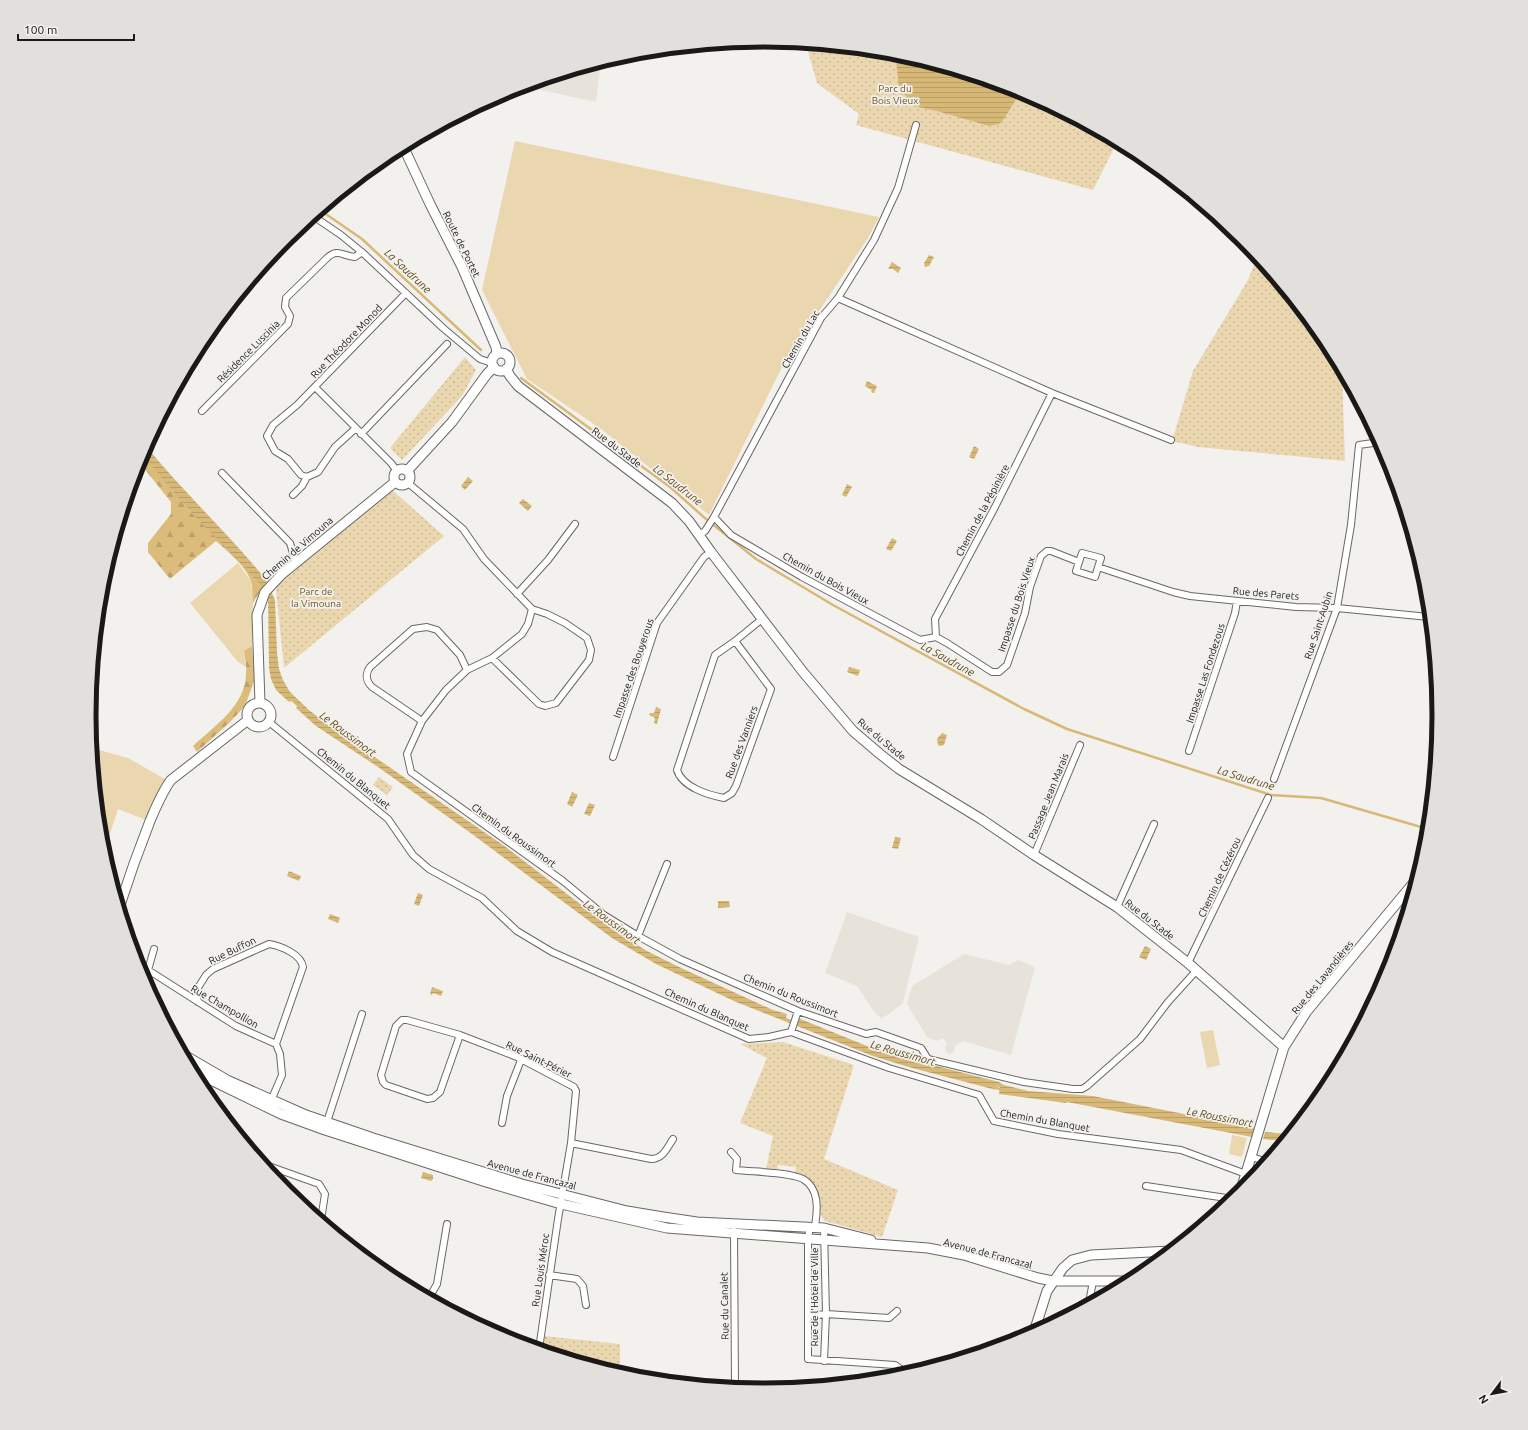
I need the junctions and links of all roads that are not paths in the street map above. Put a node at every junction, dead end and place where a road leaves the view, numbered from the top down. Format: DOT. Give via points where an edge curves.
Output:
graph roads {
  1 [pos="916,125"];
  2 [pos="406,152"];
  3 [pos="318,219"];
  4 [pos="362,252"];
  5 [pos="406,293"];
  6 [pos="838,298"];
  7 [pos="447,344"];
  8 [pos="497,354"];
  9 [pos="493,365"];
  10 [pos="506,369"];
  11 [pos="315,387"];
  12 [pos="1052,392"];
  13 [pos="202,411"];
  14 [pos="356,428"];
  15 [pos="362,434"];
  16 [pos="1171,440"];
  17 [pos="1374,443"];
  18 [pos="397,471"];
  19 [pos="407,471"];
  20 [pos="222,473"];
  21 [pos="307,477"];
  22 [pos="395,482"];
  23 [pos="408,483"];
  24 [pos="294,494"];
  25 [pos="713,519"];
  26 [pos="575,524"];
  27 [pos="702,533"];
  28 [pos="711,552"];
  29 [pos="1079,562"];
  30 [pos="296,563"];
  31 [pos="1101,568"];
  32 [pos="517,594"];
  33 [pos="1237,601"];
  34 [pos="1337,608"];
  35 [pos="532,609"];
  36 [pos="1424,617"];
  37 [pos="762,619"];
  38 [pos="936,637"];
  39 [pos="735,641"];
  40 [pos="492,658"];
  41 [pos="467,670"];
  42 [pos="260,703"];
  43 [pos="248,720"];
  44 [pos="422,721"];
  45 [pos="269,722"];
  46 [pos="1080,745"];
  47 [pos="1189,751"];
  48 [pos="614,757"];
  49 [pos="1274,779"];
  50 [pos="1268,798"];
  51 [pos="1154,824"];
  52 [pos="1034,855"];
  53 [pos="667,864"];
  54 [pos="1409,889"];
  55 [pos="122,899"];
  56 [pos="1117,907"];
  57 [pos="638,936"];
  58 [pos="154,949"];
  59 [pos="1188,963"];
  60 [pos="1197,970"];
  61 [pos="198,1002"];
  62 [pos="798,1011"];
  63 [pos="362,1014"];
  64 [pos="791,1032"];
  65 [pos="460,1035"];
  66 [pos="276,1044"];
  67 [pos="1284,1048"];
  68 [pos="192,1060"];
  69 [pos="521,1060"];
  70 [pos="201,1074"];
  71 [pos="270,1104"];
  72 [pos="502,1123"];
  73 [pos="326,1126"];
  74 [pos="674,1139"];
  75 [pos="571,1143"];
  76 [pos="731,1152"];
  77 [pos="1252,1157"];
  78 [pos="1261,1160"];
  79 [pos="274,1168"];
  80 [pos="1246,1174"];
  81 [pos="1245,1178"];
  82 [pos="1146,1186"];
  83 [pos="562,1194"];
  84 [pos="1224,1199"];
  85 [pos="561,1204"];
  86 [pos="322,1215"];
  87 [pos="447,1224"];
  88 [pos="816,1227"];
  89 [pos="734,1228"];
  90 [pos="808,1238"];
  91 [pos="824,1240"];
  92 [pos="893,1246"];
  93 [pos="1161,1252"];
  94 [pos="550,1275"];
  95 [pos="1053,1281"];
  96 [pos="1093,1281"];
  97 [pos="1117,1282"];
  98 [pos="431,1295"];
  99 [pos="1090,1298"];
  100 [pos="586,1305"];
  101 [pos="897,1311"];
  102 [pos="826,1314"];
  103 [pos="809,1316"];
  104 [pos="1036,1324"];
  105 [pos="540,1344"];
  106 [pos="824,1361"];
  107 [pos="900,1369"];
  108 [pos="735,1382"];
  1 -- 6 [label="street, Chemin du Lac" via="898,188 874,240"];
  2 -- 8 [label="street, Route de Portet" via="475,296"];
  3 -- 4 [label="street"];
  4 -- 5 [label="street"];
  4 -- 13 [label="street, Résidence Luscinia" via="355,257 332,253 286,298 285,307 290,316 288,324"];
  5 -- 9 [label="street" via="480,359"];
  5 -- 11 [label="street, Rue Théodore Monod"];
  6 -- 12 [label="street"];
  6 -- 25 [label="street, Chemin du Lac" via="821,318"];
  7 -- 15 [label="street"];
  8 -- 9 [label="street" via="494,356"];
  8 -- 10 [label="street" via="508,357 510,362"];
  9 -- 10 [label="street" via="500,371"];
  9 -- 19 [label="street" via="452,422"];
  10 -- 27 [label="street, Rue du Stade" via="518,386 672,503"];
  11 -- 14 [label="street, Rue Théodore Monod"];
  11 -- 21 [label="street" via="297,406 273,425 267,436 275,451 288,459 301,475"];
  12 -- 16 [label="street"];
  12 -- 38 [label="street, Chemin de la Pépinière" via="935,620"];
  14 -- 15 [label="street, Rue Théodore Monod"];
  14 -- 21 [label="street" via="335,448 318,472"];
  15 -- 18 [label="street, Rue Théodore Monod"];
  17 -- 34 [label="street, Rue Saint-Aubin" via="1359,445 1351,525"];
  18 -- 19 [label="street"];
  18 -- 22 [label="street"];
  19 -- 23 [label="street" via="410,478"];
  20 -- 30 [label="street" via="290,543"];
  21 -- 24 [label="street"];
  22 -- 23 [label="street" via="400,486"];
  22 -- 30 [label="street, Chemin de Vimouna"];
  23 -- 32 [label="street" via="463,529 484,559"];
  25 -- 27 [label="street, Chemin du Lac"];
  25 -- 38 [label="street, Chemin du Bois Vieux" via="731,535 920,640"];
  26 -- 32 [label="street" via="548,560"];
  27 -- 28 [label="street, Rue du Stade"];
  28 -- 37 [label="street, Rue du Stade"];
  28 -- 48 [label="street, Impasse des Bouyerous" via="704,557 657,623"];
  29 -- 31 [label="street" via="1076,571 1095,577"];
  29 -- 31 [label="street" via="1082,552 1101,558"];
  29 -- 38 [label="street, Impasse du Bois Vieux" via="1051,551 1042,556 1007,665 1000,672 992,672"];
  30 -- 42 [label="street, Chemin de Vimouna" via="268,588 257,615"];
  31 -- 33 [label="street, Rue des Parets" via="1173,592"];
  32 -- 35 [label="street"];
  33 -- 34 [label="street, Rue des Parets"];
  33 -- 47 [label="street, Impasse Las Fondezous"];
  34 -- 36 [label="street, Rue des Parets"];
  34 -- 49 [label="street, Rue Saint-Aubin"];
  35 -- 40 [label="street" via="522,634"];
  35 -- 40 [label="street" via="565,623 587,638 590,644 590,660 556,703 549,706 539,704"];
  37 -- 39 [label="street, Rue des Vanniers"];
  37 -- 52 [label="street, Rue du Stade" via="853,731 899,769"];
  39 -- 39 [label="street, Rue des Vanniers" via="771,690 736,786 732,793 724,798 713,796 683,781 677,770 715,655"];
  40 -- 41 [label="street"];
  41 -- 44 [label="street" via="446,690"];
  41 -- 44 [label="street" via="460,655 437,630 427,627 413,629 370,667 366,675 368,684"];
  42 -- 43 [label="street" via="249,708"];
  42 -- 45 [label="street" via="267,705 271,711"];
  43 -- 45 [label="street" via="258,727"];
  43 -- 55 [label="street" via="171,780 165,788 141,844"];
  44 -- 57 [label="street, Chemin du Roussimort" via="407,754 414,776 563,882 604,915"];
  45 -- 64 [label="street, Chemin du Blanquet" via="388,819 413,855 430,869 482,898 516,930 552,952 749,1039"];
  46 -- 52 [label="street, Passage Jean Marais"];
  50 -- 59 [label="street, Chemin de Cézérou"];
  51 -- 56 [label="street"];
  52 -- 56 [label="street, Rue du Stade"];
  53 -- 57 [label="street"];
  54 -- 67 [label="street, Rue des Lavandières" via="1307,1011"];
  56 -- 59 [label="street, Rue du Stade"];
  57 -- 62 [label="street, Chemin du Roussimort" via="680,959"];
  58 -- 61 [label="street, Rue Champollion" via="148,970"];
  59 -- 60 [label="street, Rue du Stade"];
  60 -- 62 [label="street, Chemin du Roussimort" via="1140,1039 1082,1089 1024,1082 928,1060 921,1048 876,1032 866,1034"];
  60 -- 67 [label="street, Rue du Stade"];
  61 -- 66 [label="street, Rue Champollion" via="236,1026"];
  61 -- 66 [label="street, Rue Buffon" via="196,991 213,969 269,944 296,955 303,967"];
  62 -- 64 [label="street"];
  63 -- 73 [label="street"];
  64 -- 80 [label="street, Chemin du Blanquet" via="889,1068 979,1095 994,1121 1058,1134 1181,1150"];
  65 -- 65 [label="street, Rue Saint-Périer" via="440,1092 433,1098 427,1099 383,1082 381,1075 396,1026 402,1020"];
  65 -- 69 [label="street, Rue Saint-Périer"];
  66 -- 71 [label="street" via="280,1054 282,1075"];
  67 -- 77 [label="street, Rue des Lavandières"];
  68 -- 71 [label="street, Avenue de Francazal"];
  69 -- 72 [label="street" via="507,1096"];
  69 -- 75 [label="street, Rue Saint-Périer" via="574,1087 576,1091"];
  70 -- 71 [label="street, Avenue de Francazal"];
  71 -- 73 [label="street, Avenue de Francazal"];
  73 -- 83 [label="street, Avenue de Francazal"];
  73 -- 85 [label="street, Avenue de Francazal" via="486,1182"];
  74 -- 75 [label="street" via="657,1159"];
  75 -- 83 [label="street, Rue Saint-Périer"];
  76 -- 88 [label="street" via="737,1159 736,1170 793,1176 809,1184 817,1204"];
  77 -- 78 [label="street"];
  77 -- 80 [label="street, Rue des Lavandières"];
  79 -- 86 [label="street" via="319,1184 325,1194"];
  80 -- 81 [label="street, Rue des Lavandières"];
  82 -- 84 [label="street"];
  83 -- 85 [label="street, Rue Louis Méroc"];
  83 -- 89 [label="street, Avenue de Francazal" via="627,1211"];
  85 -- 89 [label="street, Avenue de Francazal" via="666,1228"];
  85 -- 94 [label="street, Rue Louis Méroc"];
  87 -- 98 [label="street" via="437,1284"];
  88 -- 89 [label="street, Avenue de Francazal"];
  88 -- 90 [label="street, Rue de l'Hôtel de Ville"];
  88 -- 91 [label="street, Rue de l'Hôtel de Ville"];
  88 -- 92 [label="street, Avenue de Francazal"];
  89 -- 90 [label="street, Avenue de Francazal"];
  89 -- 108 [label="street, Rue du Canalet"];
  90 -- 91 [label="street, Avenue de Francazal"];
  90 -- 103 [label="street, Rue de l'Hôtel de Ville"];
  91 -- 92 [label="street, Avenue de Francazal"];
  91 -- 102 [label="street, Rue de l'Hôtel de Ville"];
  92 -- 95 [label="street, Avenue de Francazal" via="928,1248"];
  93 -- 95 [label="street" via="1103,1254 1077,1258 1063,1268"];
  94 -- 100 [label="street" via="577,1279 583,1286"];
  94 -- 105 [label="street, Rue Louis Méroc"];
  95 -- 96 [label="street, Avenue de Francazal"];
  95 -- 104 [label="street" via="1047,1291"];
  96 -- 97 [label="street, Avenue de Francazal"];
  96 -- 99 [label="street"];
  101 -- 102 [label="street" via="889,1318"];
  102 -- 103 [label="street"];
  102 -- 106 [label="street, Rue de l'Hôtel de Ville"];
  103 -- 106 [label="street, Rue de l'Hôtel de Ville" via="808,1359"];
  106 -- 107 [label="street" via="895,1366"];
}
